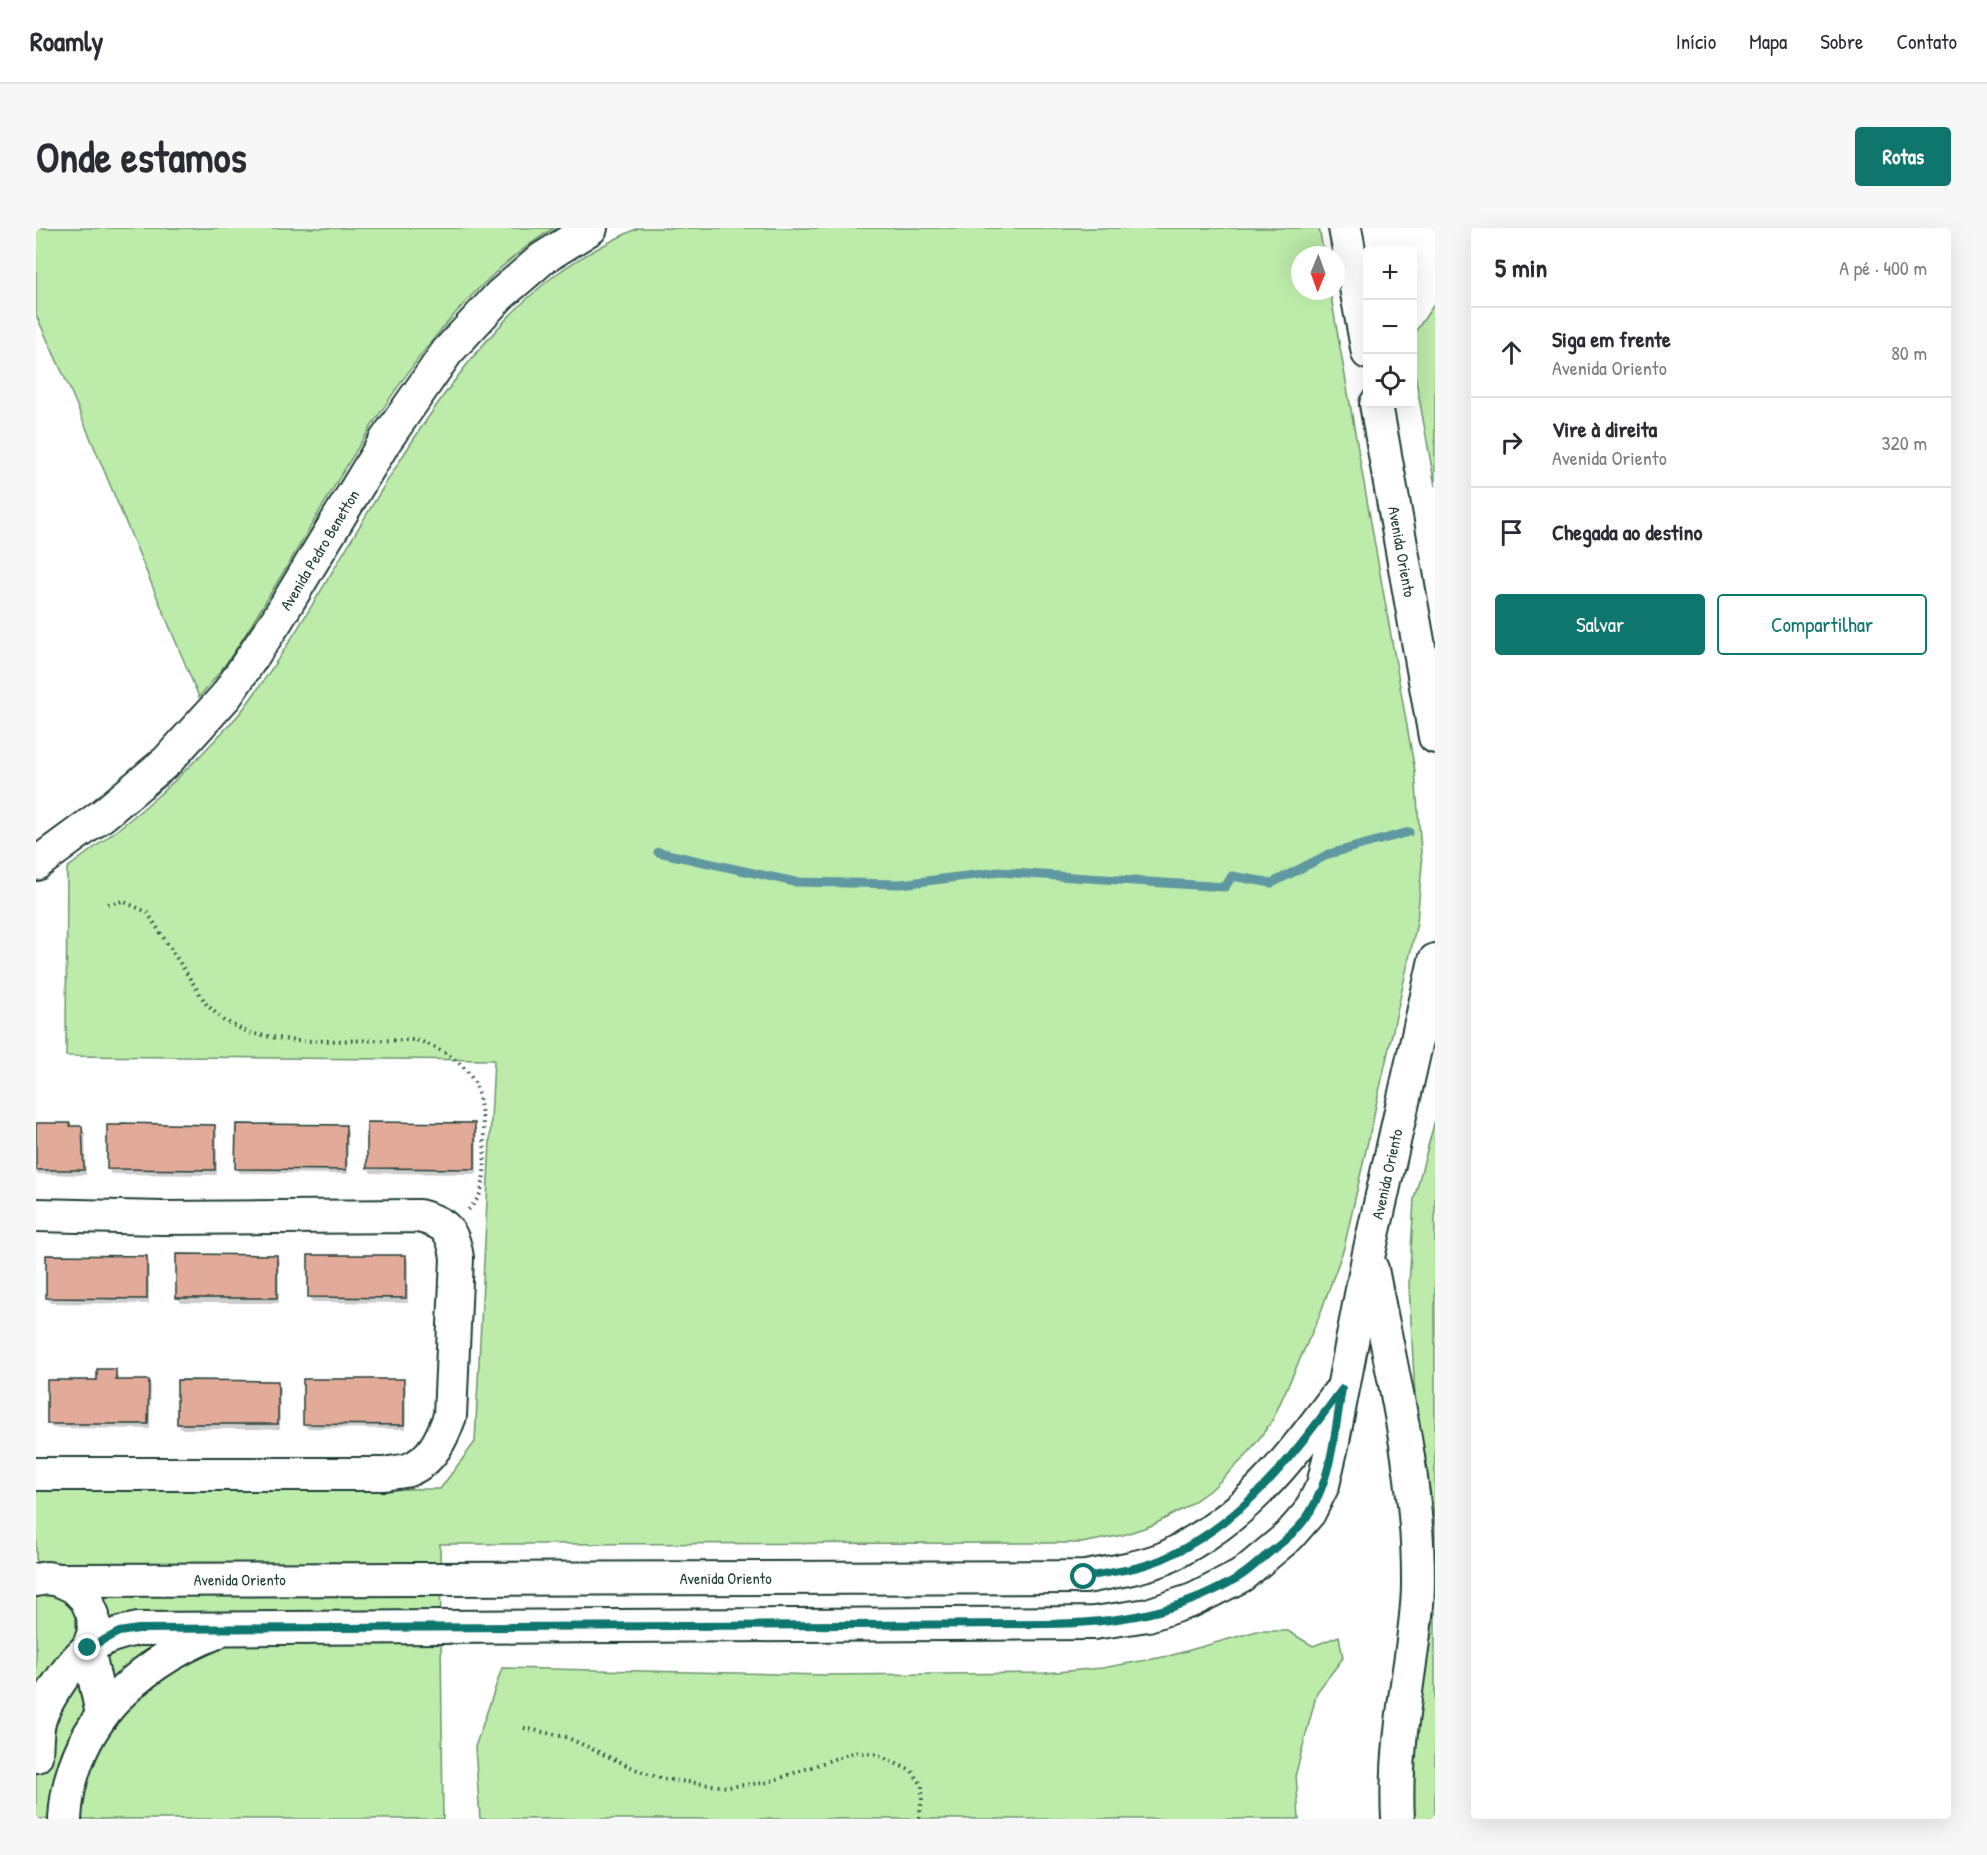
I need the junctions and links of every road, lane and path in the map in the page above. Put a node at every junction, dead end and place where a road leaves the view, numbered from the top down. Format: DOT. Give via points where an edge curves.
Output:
graph roads {
  1 [pos="591,228"];
  2 [pos="1345,228"];
  3 [pos="1363,326"];
  4 [pos="1377,408"];
  5 [pos="1435,737"];
  6 [pos="36,864"];
  7 [pos="108,904"];
  8 [pos="1435,960"];
  9 [pos="36,1215"];
  10 [pos="448,1230"];
  11 [pos="1369,1253"];
  12 [pos="1342,1389"];
  13 [pos="36,1474"];
  14 [pos="48,1580"];
  15 [pos="227,1628"];
  16 [pos="82,1656"];
  17 [pos="36,1670"];
  18 [pos="102,1714"];
  19 [pos="40,1719"];
  20 [pos="524,1728"];
  21 [pos="36,1756"];
  22 [pos="70,1778"];
  23 [pos="64,1819"];
  24 [pos="919,1819"];
  25 [pos="1398,1819"];
  1 -- 6 [label="street, Avenida Pedro Benetton" via="543,258 500,295 447,352 385,441 277,620 226,696 167,760 104,814"];
  2 -- 3 [label="street"];
  4 -- 5 [label="street, Avenida Oriento"];
  7 -- 10 [label="path" via="122,901 147,912 207,1005 223,1020 249,1033 295,1041 416,1040 450,1055 474,1082 480,1098 483,1180 481,1193 471,1208"];
  8 -- 11 [label="street, Avenida Oriento"];
  9 -- 10 [label="street" via="419,1216 438,1221"];
  10 -- 13 [label="street" via="457,1258 450,1416 441,1440 427,1458 408,1470 384,1474"];
  11 -- 12 [label="street, Avenida Oriento"];
  11 -- 25 [label="street" via="1409,1456 1418,1531 1419,1586 1398,1746"];
  12 -- 14 [label="street, Avenida Oriento" via="1273,1478 1235,1514 1168,1557 1132,1569 1084,1577"];
  12 -- 15 [label="street, Avenida Oriento" via="1323,1485 1309,1513 1289,1536 1240,1576 1193,1600 1148,1615 1094,1623 1046,1624"];
  14 -- 16 [label="street" via="74,1587 86,1599 93,1615 94,1632"];
  15 -- 16 [label="street, Avenida Oriento" via="119,1632"];
  15 -- 18 [label="street, Avenida Oriento" via="173,1651 140,1675"];
  16 -- 17 [label="street" via="59,1671"];
  16 -- 18 [label="street"];
  16 -- 19 [label="street, Avenida Oriento" via="57,1687"];
  18 -- 22 [label="street, Avenida Oriento" via="82,1747"];
  19 -- 21 [label="street, Avenida Oriento"];
  19 -- 22 [label="street"];
  20 -- 24 [label="path" via="566,1737 663,1779 728,1787 769,1782 854,1752 875,1754 912,1771 922,1785"];
  22 -- 23 [label="street, Avenida Oriento"];
}
